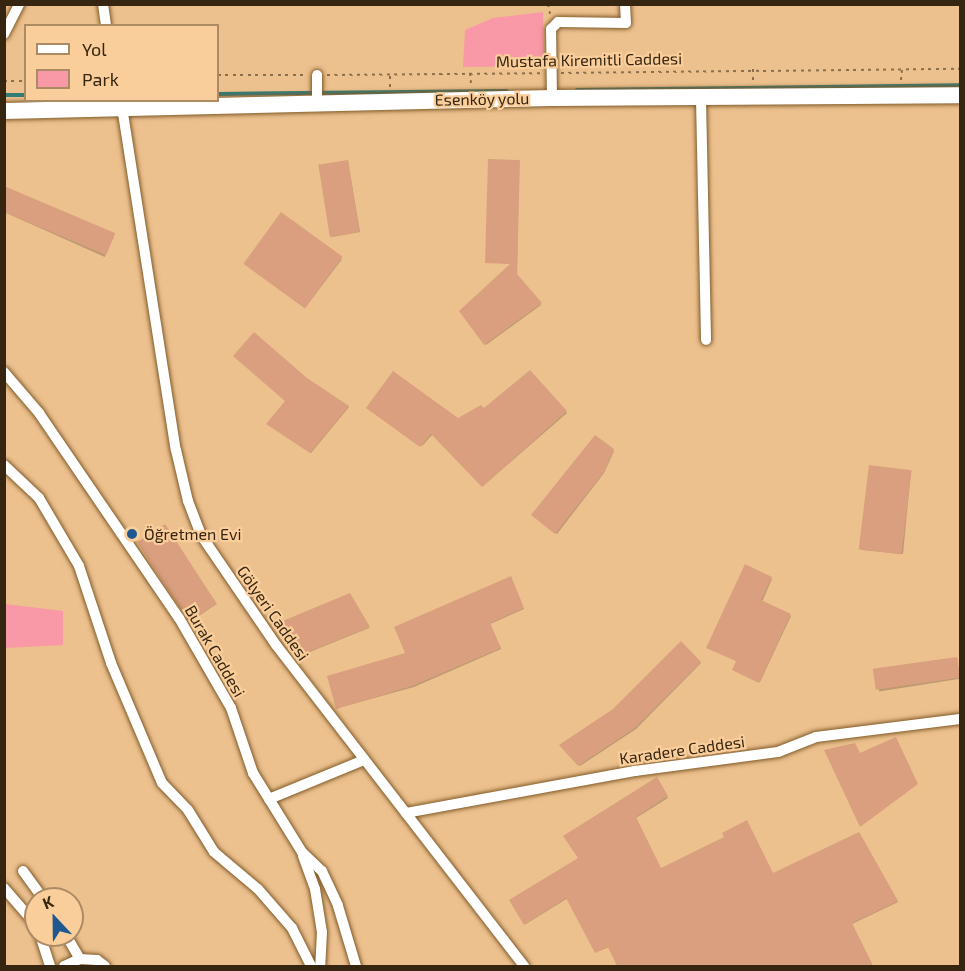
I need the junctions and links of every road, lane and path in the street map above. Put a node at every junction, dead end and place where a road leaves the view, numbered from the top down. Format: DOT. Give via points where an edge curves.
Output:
graph roads {
  1 [pos="19,4"];
  2 [pos="103,4"];
  3 [pos="626,4"];
  4 [pos="106,24"];
  5 [pos="4,34"];
  6 [pos="902,68"];
  7 [pos="753,69"];
  8 [pos="960,69"];
  9 [pos="470,73"];
  10 [pos="219,75"];
  11 [pos="317,75"];
  12 [pos="390,75"];
  13 [pos="901,80"];
  14 [pos="4,81"];
  15 [pos="24,81"];
  16 [pos="753,82"];
  17 [pos="471,86"];
  18 [pos="390,87"];
  19 [pos="551,88"];
  20 [pos="960,95"];
  21 [pos="317,96"];
  22 [pos="701,99"];
  23 [pos="211,102"];
  24 [pos="219,102"];
  25 [pos="60,104"];
  26 [pos="122,107"];
  27 [pos="4,111"];
  28 [pos="706,340"];
  29 [pos="4,372"];
  30 [pos="4,465"];
  31 [pos="960,719"];
  32 [pos="364,760"];
  33 [pos="269,799"];
  34 [pos="406,813"];
  35 [pos="302,852"];
  36 [pos="23,871"];
  37 [pos="34,887"];
  38 [pos="4,888"];
  39 [pos="24,911"];
  40 [pos="44,947"];
  41 [pos="73,947"];
  42 [pos="80,959"];
  43 [pos="50,966"];
  44 [pos="64,966"];
  45 [pos="105,966"];
  46 [pos="311,966"];
  47 [pos="320,966"];
  48 [pos="356,966"];
  49 [pos="524,966"];
  1 -- 5 [label="street"];
  2 -- 4 [label="street"];
  3 -- 19 [label="street" via="626,22 558,22 551,30"];
  6 -- 7 [label="path, Mustafa Kiremitli Caddesi"];
  6 -- 8 [label="path, Mustafa Kiremitli Caddesi"];
  6 -- 13 [label="path"];
  7 -- 16 [label="path"];
  7 -- 19 [label="path, Mustafa Kiremitli Caddesi"];
  9 -- 12 [label="path, Mustafa Kiremitli Caddesi"];
  9 -- 17 [label="path"];
  9 -- 19 [label="path, Mustafa Kiremitli Caddesi"];
  10 -- 11 [label="path, Mustafa Kiremitli Caddesi"];
  11 -- 12 [label="path, Mustafa Kiremitli Caddesi"];
  11 -- 21 [label="street"];
  12 -- 18 [label="path"];
  14 -- 15 [label="path"];
  19 -- 21 [label="street, Esenköy yolu"];
  19 -- 22 [label="street, Esenköy yolu"];
  20 -- 22 [label="street, Esenköy yolu"];
  21 -- 24 [label="street, Esenköy yolu"];
  22 -- 28 [label="street"];
  23 -- 26 [label="street, Esenköy yolu"];
  25 -- 26 [label="street, Esenköy yolu"];
  25 -- 27 [label="street, Esenköy yolu"];
  26 -- 32 [label="street, Gölyeri Caddesi" via="188,501 201,535 228,576"];
  29 -- 33 [label="street, Burak Caddesi" via="39,413 179,618 231,708 253,773"];
  30 -- 46 [label="street" via="39,498 79,566 111,663 162,783 188,810 214,852 258,889 292,928"];
  31 -- 34 [label="street, Karadere Caddesi" via="816,737 778,752 635,771"];
  32 -- 33 [label="street"];
  32 -- 34 [label="street, Gölyeri Caddesi"];
  33 -- 35 [label="street, Burak Caddesi"];
  34 -- 49 [label="street, Gölyeri Caddesi"];
  35 -- 47 [label="street" via="315,890 322,932"];
  35 -- 48 [label="street, Burak Caddesi" via="322,871 338,906"];
  36 -- 37 [label="street"];
  38 -- 39 [label="street"];
  40 -- 43 [label="street"];
  41 -- 42 [label="street"];
  42 -- 44 [label="street"];
  42 -- 45 [label="street" via="97,960"];
}
